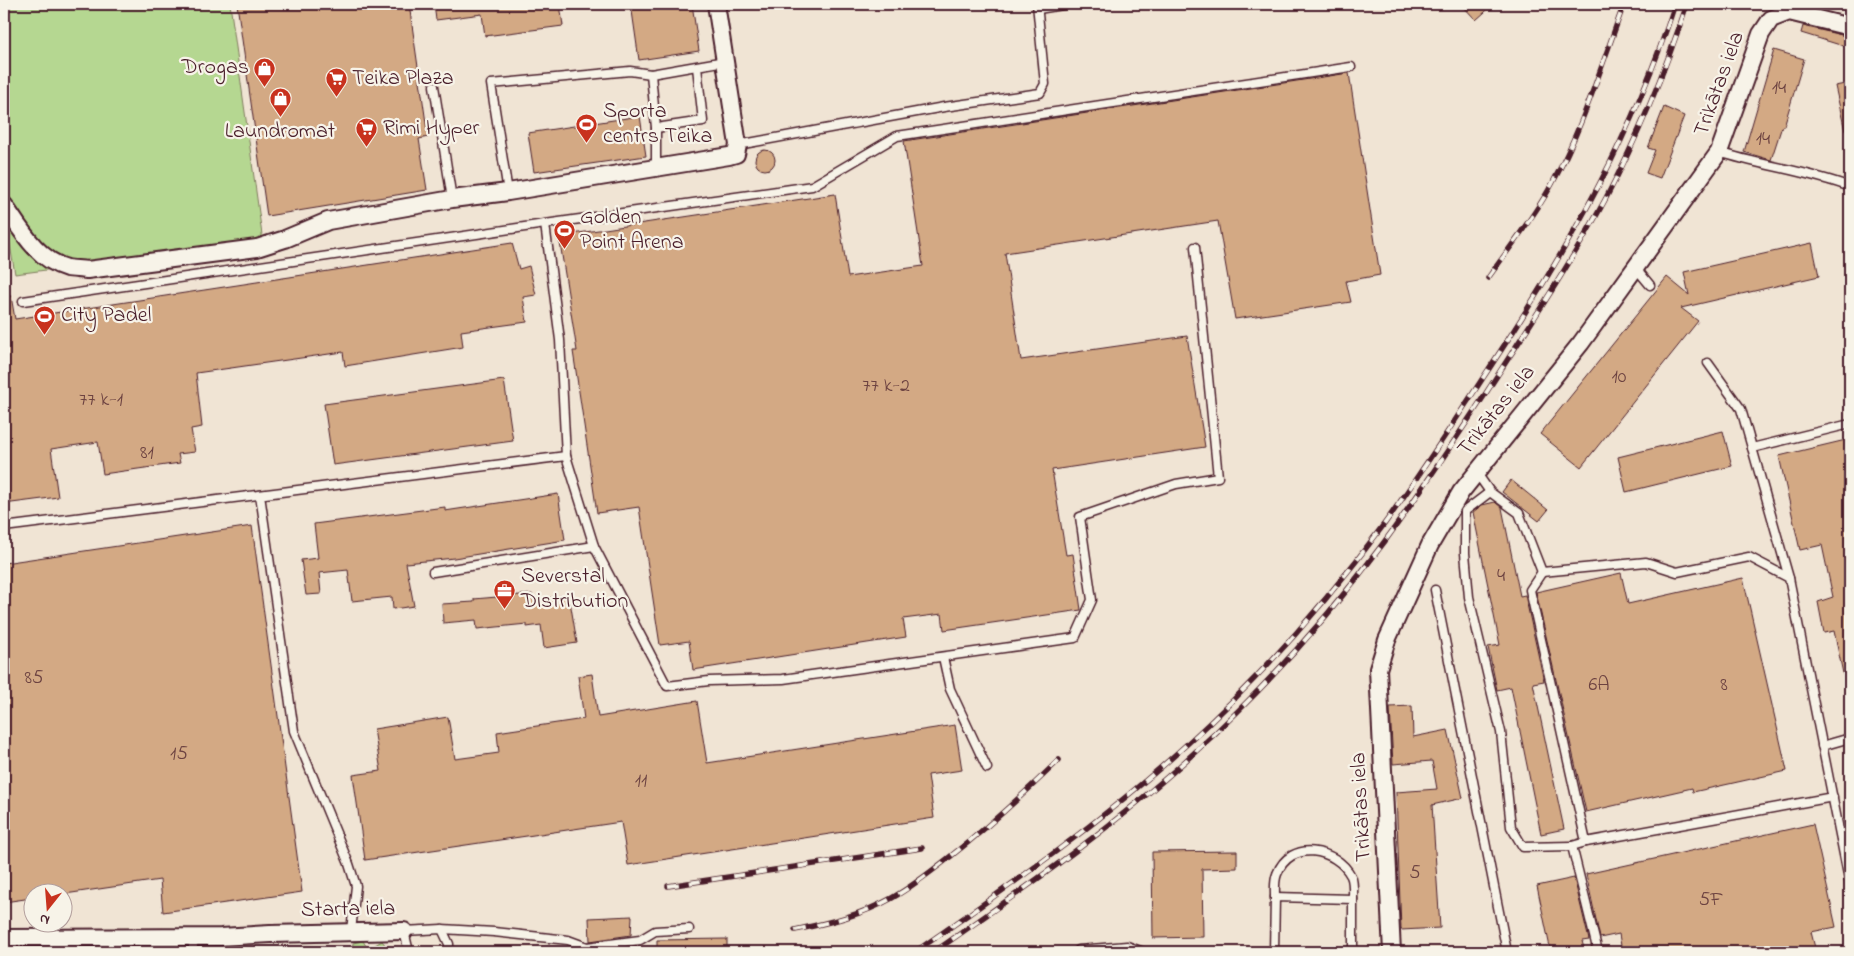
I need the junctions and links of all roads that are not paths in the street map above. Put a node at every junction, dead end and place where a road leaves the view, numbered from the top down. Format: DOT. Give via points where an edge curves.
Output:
graph roads {
  1 [pos="716,4"];
  2 [pos="1068,4"];
  3 [pos="1038,6"];
  4 [pos="1850,27"];
  5 [pos="725,62"];
  6 [pos="697,67"];
  7 [pos="1351,67"];
  8 [pos="651,74"];
  9 [pos="434,86"];
  10 [pos="656,128"];
  11 [pos="738,145"];
  12 [pos="1718,152"];
  13 [pos="656,168"];
  14 [pos="1850,186"];
  15 [pos="508,192"];
  16 [pos="452,199"];
  17 [pos="4,205"];
  18 [pos="545,224"];
  19 [pos="1194,247"];
  20 [pos="136,264"];
  21 [pos="1635,267"];
  22 [pos="138,284"];
  23 [pos="1650,285"];
  24 [pos="23,301"];
  25 [pos="1708,363"];
  26 [pos="1850,424"];
  27 [pos="1752,448"];
  28 [pos="566,456"];
  29 [pos="1476,472"];
  30 [pos="1490,492"];
  31 [pos="260,495"];
  32 [pos="4,527"];
  33 [pos="594,546"];
  34 [pos="433,572"];
  35 [pos="1542,572"];
  36 [pos="1789,578"];
  37 [pos="1435,590"];
  38 [pos="943,657"];
  39 [pos="1850,738"];
  40 [pos="1822,746"];
  41 [pos="987,768"];
  42 [pos="1832,797"];
  43 [pos="1586,842"];
  44 [pos="1572,846"];
  45 [pos="1850,885"];
  46 [pos="1274,898"];
  47 [pos="1353,899"];
  48 [pos="442,929"];
  49 [pos="689,929"];
  50 [pos="351,931"];
  51 [pos="404,931"];
  52 [pos="4,938"];
  53 [pos="193,945"];
  54 [pos="408,952"];
  55 [pos="449,952"];
  56 [pos="1077,952"];
  57 [pos="1143,952"];
  58 [pos="1274,952"];
  59 [pos="1353,952"];
  60 [pos="1392,952"];
  61 [pos="1507,952"];
  62 [pos="1598,952"];
  1 -- 5 [label="street"];
  2 -- 3 [label="lane"];
  3 -- 11 [label="lane" via="1046,84 1040,94 944,107"];
  4 -- 12 [label="street, Trikātas iela" via="1789,12 1771,20 1761,34"];
  5 -- 6 [label="lane"];
  5 -- 11 [label="street"];
  6 -- 8 [label="lane"];
  6 -- 10 [label="lane" via="703,121"];
  7 -- 18 [label="lane" via="897,136 812,186"];
  8 -- 10 [label="lane"];
  8 -- 15 [label="lane" via="630,71 491,84"];
  9 -- 16 [label="lane"];
  10 -- 13 [label="lane"];
  11 -- 13 [label="street" via="736,154 729,156"];
  12 -- 14 [label="lane"];
  12 -- 21 [label="street, Trikātas iela"];
  13 -- 15 [label="street"];
  15 -- 16 [label="street"];
  16 -- 20 [label="street" via="328,221 257,248"];
  17 -- 20 [label="street" via="33,244 52,262 67,268 87,270"];
  18 -- 22 [label="lane"];
  18 -- 28 [label="lane" via="560,340"];
  19 -- 38 [label="lane" via="1218,477 1176,484 1080,517 1092,600 1075,638"];
  20 -- 22 [label="lane"];
  21 -- 23 [label="lane"];
  21 -- 29 [label="street, Trikātas iela" via="1581,343"];
  22 -- 24 [label="lane"];
  25 -- 27 [label="lane" via="1741,409"];
  26 -- 27 [label="lane"];
  27 -- 36 [label="lane"];
  28 -- 31 [label="lane"];
  28 -- 33 [label="lane"];
  29 -- 30 [label="lane"];
  29 -- 60 [label="street, Trikātas iela" via="1430,545 1387,640 1378,669"];
  30 -- 35 [label="lane" via="1519,513"];
  30 -- 44 [label="lane" via="1464,510 1466,553 1469,597 1501,732 1511,827 1523,846"];
  31 -- 32 [label="lane"];
  31 -- 50 [label="lane" via="294,731 356,886"];
  33 -- 34 [label="lane"];
  33 -- 38 [label="lane" via="667,686 783,679"];
  35 -- 36 [label="lane" via="1646,562 1677,572 1749,557"];
  35 -- 43 [label="lane" via="1530,590"];
  36 -- 40 [label="lane"];
  37 -- 61 [label="lane"];
  38 -- 41 [label="lane" via="950,689"];
  39 -- 40 [label="lane"];
  40 -- 42 [label="lane"];
  42 -- 43 [label="lane"];
  42 -- 45 [label="lane"];
  43 -- 44 [label="lane"];
  44 -- 62 [label="lane"];
  46 -- 47 [label="lane"];
  46 -- 47 [label="lane" via="1277,874 1286,861 1307,851 1322,853 1341,863 1352,878"];
  46 -- 58 [label="lane"];
  47 -- 59 [label="lane"];
  48 -- 49 [label="lane, Starta iela" via="568,940 587,947 640,940 655,931"];
  48 -- 51 [label="lane, Starta iela"];
  48 -- 55 [label="lane"];
  50 -- 51 [label="street, Starta iela"];
  50 -- 53 [label="street, Starta iela"];
  51 -- 54 [label="lane"];
  52 -- 53 [label="street, Starta iela"];
  56 -- 57 [label="lane" via="1127,946"];
}
